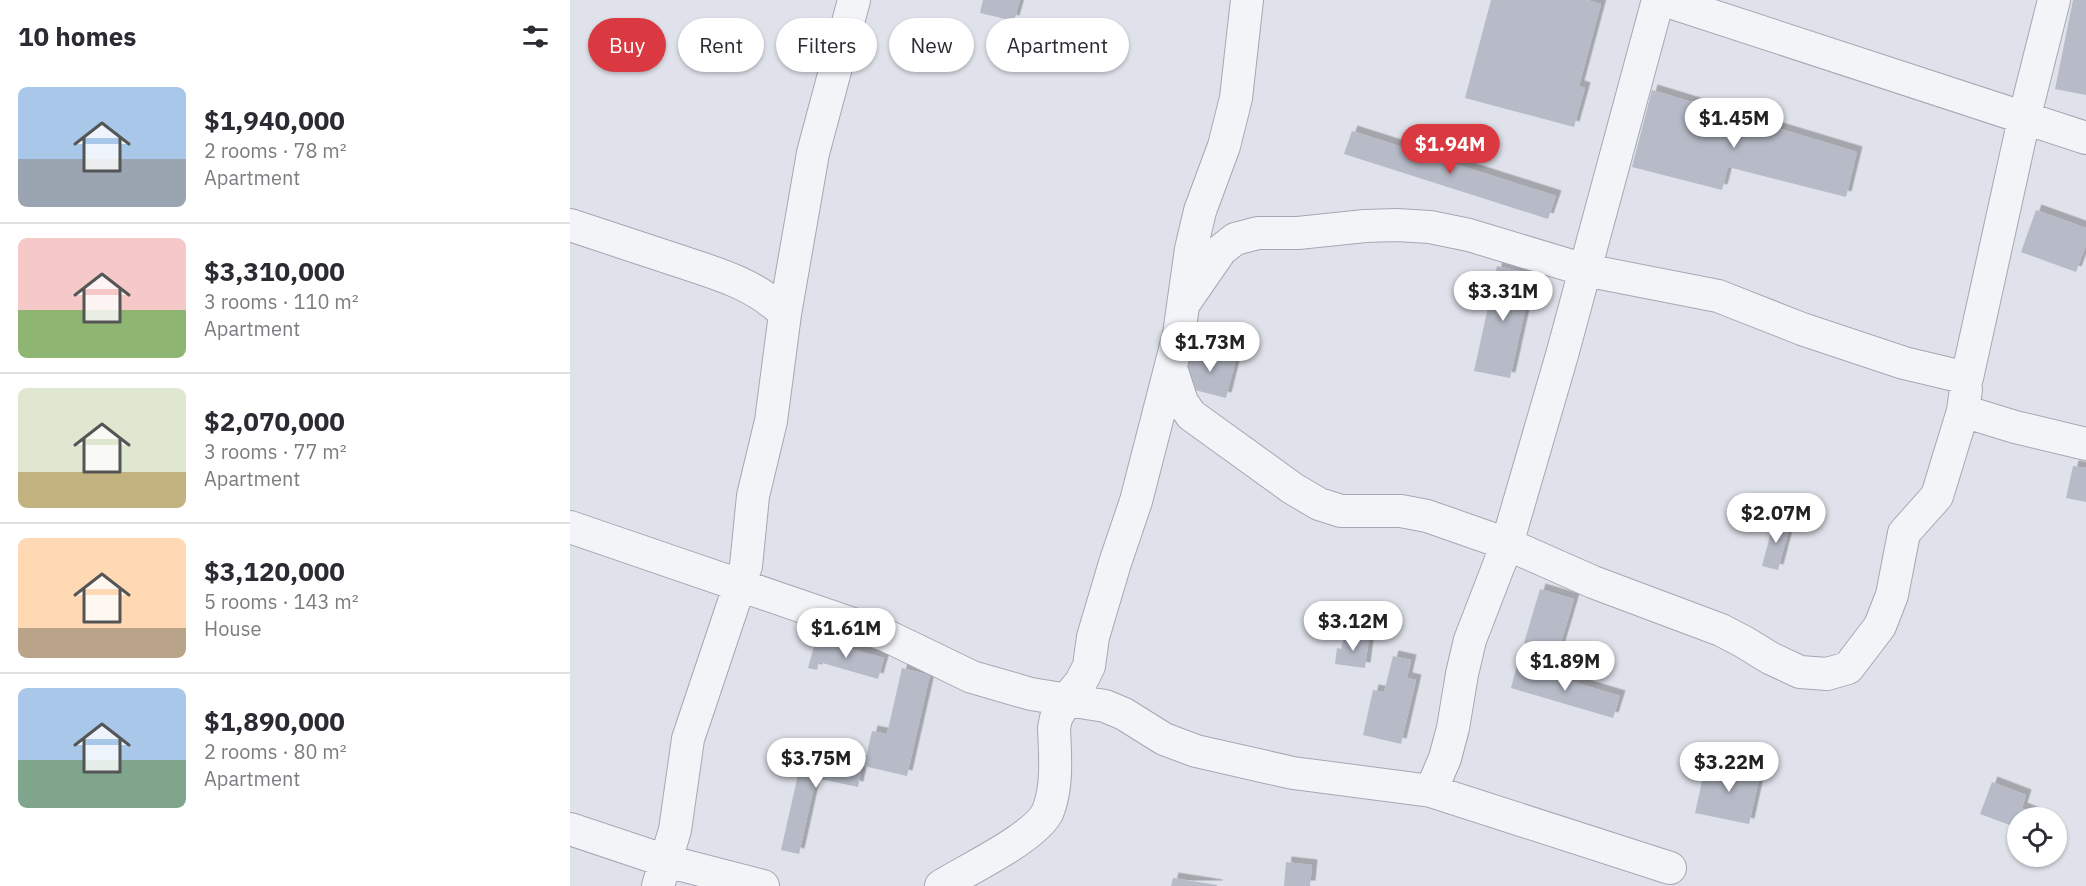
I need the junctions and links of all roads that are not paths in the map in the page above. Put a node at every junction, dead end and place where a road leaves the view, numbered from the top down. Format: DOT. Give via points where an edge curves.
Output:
graph roads {
  1 [pos="854,0"];
  2 [pos="1246,0"];
  3 [pos="1658,0"];
  4 [pos="1664,0"];
  5 [pos="2054,0"];
  6 [pos="2024,119"];
  7 [pos="2086,138"];
  8 [pos="570,225"];
  9 [pos="1585,270"];
  10 [pos="1183,305"];
  11 [pos="785,314"];
  12 [pos="1171,368"];
  13 [pos="1967,378"];
  14 [pos="1963,411"];
  15 [pos="2086,444"];
  16 [pos="570,527"];
  17 [pos="1507,544"];
  18 [pos="740,584"];
  19 [pos="1067,699"];
  20 [pos="1431,792"];
  21 [pos="570,829"];
  22 [pos="1670,868"];
  23 [pos="662,873"];
  24 [pos="763,886"];
  25 [pos="941,886"];
  1 -- 11 [label="street" via="813,153"];
  2 -- 10 [label="street" via="1236,98 1224,146 1200,211"];
  3 -- 9 [label="street"];
  4 -- 6 [label="street"];
  5 -- 6 [label="street"];
  6 -- 7 [label="street"];
  6 -- 13 [label="street"];
  8 -- 11 [label="street" via="715,273 756,290"];
  9 -- 10 [label="street" via="1430,227 1396,225 1258,233 1235,239 1221,250"];
  9 -- 13 [label="street" via="1718,296 1904,363"];
  9 -- 17 [label="street"];
  10 -- 12 [label="street"];
  11 -- 18 [label="street" via="771,421 753,496 746,566"];
  12 -- 17 [label="street" via="1182,402 1191,415 1319,504 1341,511 1401,511 1427,516"];
  12 -- 19 [label="street" via="1136,501 1093,637 1089,666"];
  13 -- 14 [label="street"];
  14 -- 15 [label="street"];
  14 -- 17 [label="street" via="1936,496 1904,533 1892,595 1880,626 1848,668 1827,674 1800,672 1720,630 1593,582"];
  16 -- 18 [label="street"];
  17 -- 20 [label="street" via="1470,640 1453,728"];
  18 -- 19 [label="street" via="885,635 972,677 1031,694"];
  18 -- 23 [label="street" via="688,740 675,830"];
  19 -- 20 [label="street" via="1105,706 1164,739 1196,751 1293,773"];
  19 -- 25 [label="street" via="1054,728 1053,792 1044,818 1025,836"];
  20 -- 22 [label="street"];
  21 -- 23 [label="street"];
  23 -- 24 [label="street"];
}
